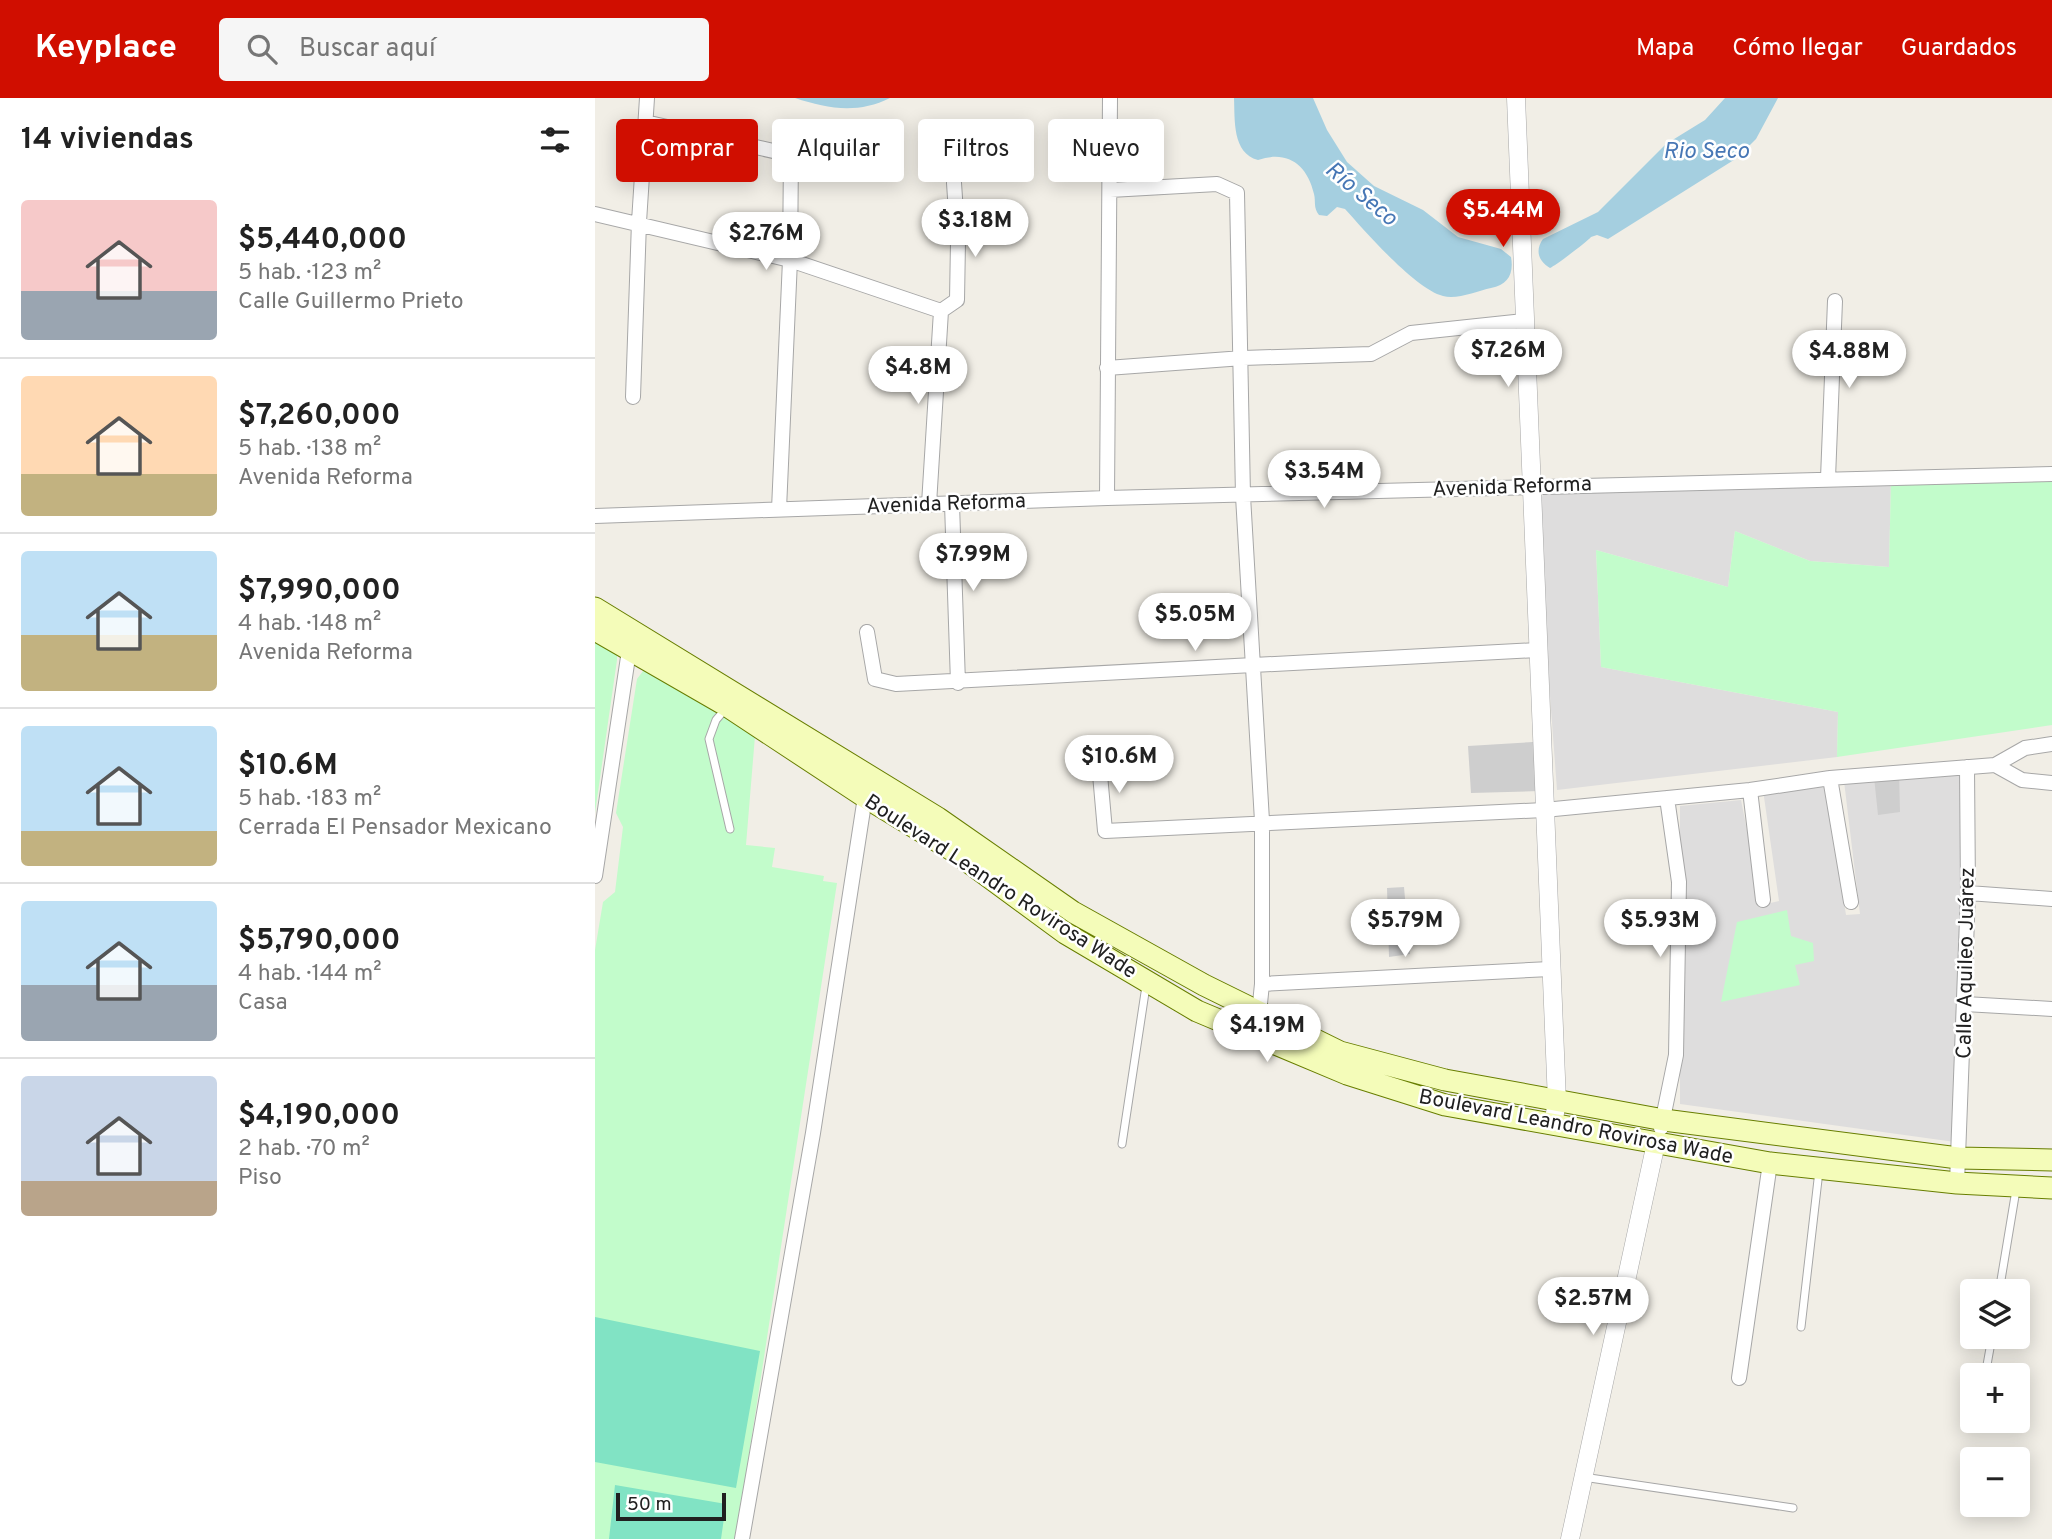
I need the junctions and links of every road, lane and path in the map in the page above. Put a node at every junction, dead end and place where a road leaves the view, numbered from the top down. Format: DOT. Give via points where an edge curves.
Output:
graph roads {
  1 [pos="647,98"];
  2 [pos="1110,98"];
  3 [pos="1516,98"];
  4 [pos="645,119"];
  5 [pos="758,148"];
  6 [pos="641,182"];
  7 [pos="954,183"];
  8 [pos="1110,190"];
  9 [pos="595,214"];
  10 [pos="639,222"];
  11 [pos="790,260"];
  12 [pos="1835,301"];
  13 [pos="941,311"];
  14 [pos="1524,321"];
  15 [pos="1243,358"];
  16 [pos="1107,368"];
  17 [pos="633,397"];
  18 [pos="2052,474"];
  19 [pos="1828,478"];
  20 [pos="1530,485"];
  21 [pos="1243,496"];
  22 [pos="1107,498"];
  23 [pos="929,504"];
  24 [pos="952,504"];
  25 [pos="779,509"];
  26 [pos="595,516"];
  27 [pos="595,608"];
  28 [pos="595,629"];
  29 [pos="629,629"];
  30 [pos="867,632"];
  31 [pos="1537,650"];
  32 [pos="630,651"];
  33 [pos="1253,668"];
  34 [pos="958,683"];
  35 [pos="731,700"];
  36 [pos="2052,744"];
  37 [pos="1099,763"];
  38 [pos="1995,765"];
  39 [pos="1967,767"];
  40 [pos="1831,778"];
  41 [pos="2052,783"];
  42 [pos="1750,790"];
  43 [pos="865,797"];
  44 [pos="1667,798"];
  45 [pos="1544,810"];
  46 [pos="1262,821"];
  47 [pos="730,829"];
  48 [pos="595,876"];
  49 [pos="1968,893"];
  50 [pos="2052,899"];
  51 [pos="1763,900"];
  52 [pos="1851,902"];
  53 [pos="1073,912"];
  54 [pos="1065,933"];
  55 [pos="1550,969"];
  56 [pos="1147,981"];
  57 [pos="1262,984"];
  58 [pos="1965,1004"];
  59 [pos="2052,1009"];
  60 [pos="1259,1013"];
  61 [pos="1250,1035"];
  62 [pos="1557,1102"];
  63 [pos="1664,1120"];
  64 [pos="1553,1124"];
  65 [pos="1656,1143"];
  66 [pos="1122,1144"];
  67 [pos="1958,1158"];
  68 [pos="2052,1160"];
  69 [pos="1770,1163"];
  70 [pos="1820,1169"];
  71 [pos="1957,1183"];
  72 [pos="2017,1186"];
  73 [pos="2052,1188"];
  74 [pos="2001,1279"];
  75 [pos="1801,1327"];
  76 [pos="1739,1378"];
  77 [pos="1582,1477"];
  78 [pos="1793,1508"];
  79 [pos="742,1539"];
  80 [pos="1570,1539"];
  1 -- 4 [label="street"];
  2 -- 8 [label="street"];
  3 -- 14 [label="street"];
  5 -- 11 [label="street" via="791,155"];
  6 -- 10 [label="street"];
  7 -- 13 [label="street" via="957,300"];
  8 -- 15 [label="street" via="1217,184 1237,193"];
  8 -- 16 [label="street"];
  9 -- 10 [label="street"];
  10 -- 11 [label="street"];
  10 -- 17 [label="street"];
  11 -- 13 [label="street"];
  11 -- 25 [label="street"];
  12 -- 19 [label="street"];
  13 -- 23 [label="street"];
  14 -- 15 [label="street" via="1411,333 1371,354"];
  14 -- 20 [label="street"];
  15 -- 16 [label="street"];
  15 -- 21 [label="street"];
  16 -- 22 [label="street"];
  18 -- 19 [label="street, Avenida Reforma"];
  19 -- 20 [label="street, Avenida Reforma"];
  20 -- 21 [label="street, Avenida Reforma"];
  20 -- 31 [label="street"];
  21 -- 22 [label="street, Avenida Reforma"];
  21 -- 33 [label="street"];
  22 -- 24 [label="street, Avenida Reforma"];
  23 -- 24 [label="street, Avenida Reforma"];
  23 -- 25 [label="street, Avenida Reforma"];
  24 -- 34 [label="street"];
  25 -- 26 [label="street, Avenida Reforma"];
  27 -- 29 [label="main road, Boulevard Leandro Rovirosa Wade"];
  28 -- 32 [label="main road, Boulevard Leandro Rovirosa Wade"];
  29 -- 32 [label="street"];
  29 -- 35 [label="main road, Boulevard Leandro Rovirosa Wade"];
  30 -- 34 [label="street" via="875,679 896,684"];
  31 -- 33 [label="street"];
  31 -- 45 [label="street"];
  32 -- 35 [label="main road, Boulevard Leandro Rovirosa Wade"];
  32 -- 48 [label="street"];
  33 -- 34 [label="street"];
  33 -- 46 [label="street"];
  35 -- 43 [label="main road, Boulevard Leandro Rovirosa Wade"];
  35 -- 47 [label="lane" via="709,739"];
  35 -- 53 [label="main road, Boulevard Leandro Rovirosa Wade" via="938,818"];
  36 -- 38 [label="street" via="2025,748"];
  37 -- 46 [label="street" via="1105,831"];
  38 -- 39 [label="street"];
  38 -- 41 [label="street" via="2022,780"];
  39 -- 40 [label="street"];
  39 -- 49 [label="street, Calle Aquileo Juárez"];
  40 -- 42 [label="street"];
  40 -- 52 [label="street"];
  42 -- 44 [label="street"];
  42 -- 51 [label="street"];
  43 -- 54 [label="main road, Boulevard Leandro Rovirosa Wade" via="952,850"];
  43 -- 79 [label="street" via="813,1133"];
  44 -- 45 [label="street"];
  44 -- 63 [label="street" via="1679,882 1676,1055"];
  45 -- 46 [label="street"];
  45 -- 55 [label="street"];
  46 -- 57 [label="street"];
  49 -- 50 [label="street"];
  49 -- 58 [label="street, Calle Aquileo Juárez"];
  53 -- 54 [label="main road"];
  53 -- 60 [label="main road, Boulevard Leandro Rovirosa Wade"];
  54 -- 56 [label="main road, Boulevard Leandro Rovirosa Wade"];
  55 -- 57 [label="street"];
  55 -- 62 [label="street"];
  56 -- 61 [label="main road, Boulevard Leandro Rovirosa Wade"];
  56 -- 66 [label="lane"];
  57 -- 60 [label="street"];
  58 -- 59 [label="street"];
  58 -- 67 [label="street, Calle Aquileo Juárez"];
  60 -- 61 [label="street"];
  60 -- 62 [label="main road, Boulevard Leandro Rovirosa Wade" via="1340,1052 1445,1080"];
  61 -- 64 [label="main road, Boulevard Leandro Rovirosa Wade" via="1347,1074 1445,1105"];
  62 -- 63 [label="main road, Boulevard Leandro Rovirosa Wade"];
  62 -- 64 [label="street"];
  63 -- 65 [label="street"];
  63 -- 67 [label="main road, Boulevard Leandro Rovirosa Wade"];
  64 -- 65 [label="main road, Boulevard Leandro Rovirosa Wade"];
  65 -- 69 [label="main road, Boulevard Leandro Rovirosa Wade"];
  65 -- 77 [label="street"];
  67 -- 68 [label="main road, Boulevard Leandro Rovirosa Wade"];
  67 -- 71 [label="street, Calle Aquileo Juárez"];
  69 -- 70 [label="main road, Boulevard Leandro Rovirosa Wade"];
  69 -- 76 [label="street"];
  70 -- 71 [label="main road, Boulevard Leandro Rovirosa Wade"];
  70 -- 75 [label="lane"];
  71 -- 72 [label="main road, Boulevard Leandro Rovirosa Wade"];
  72 -- 73 [label="main road, Boulevard Leandro Rovirosa Wade"];
  72 -- 74 [label="lane"];
  77 -- 78 [label="lane"];
  77 -- 80 [label="street"];
}
